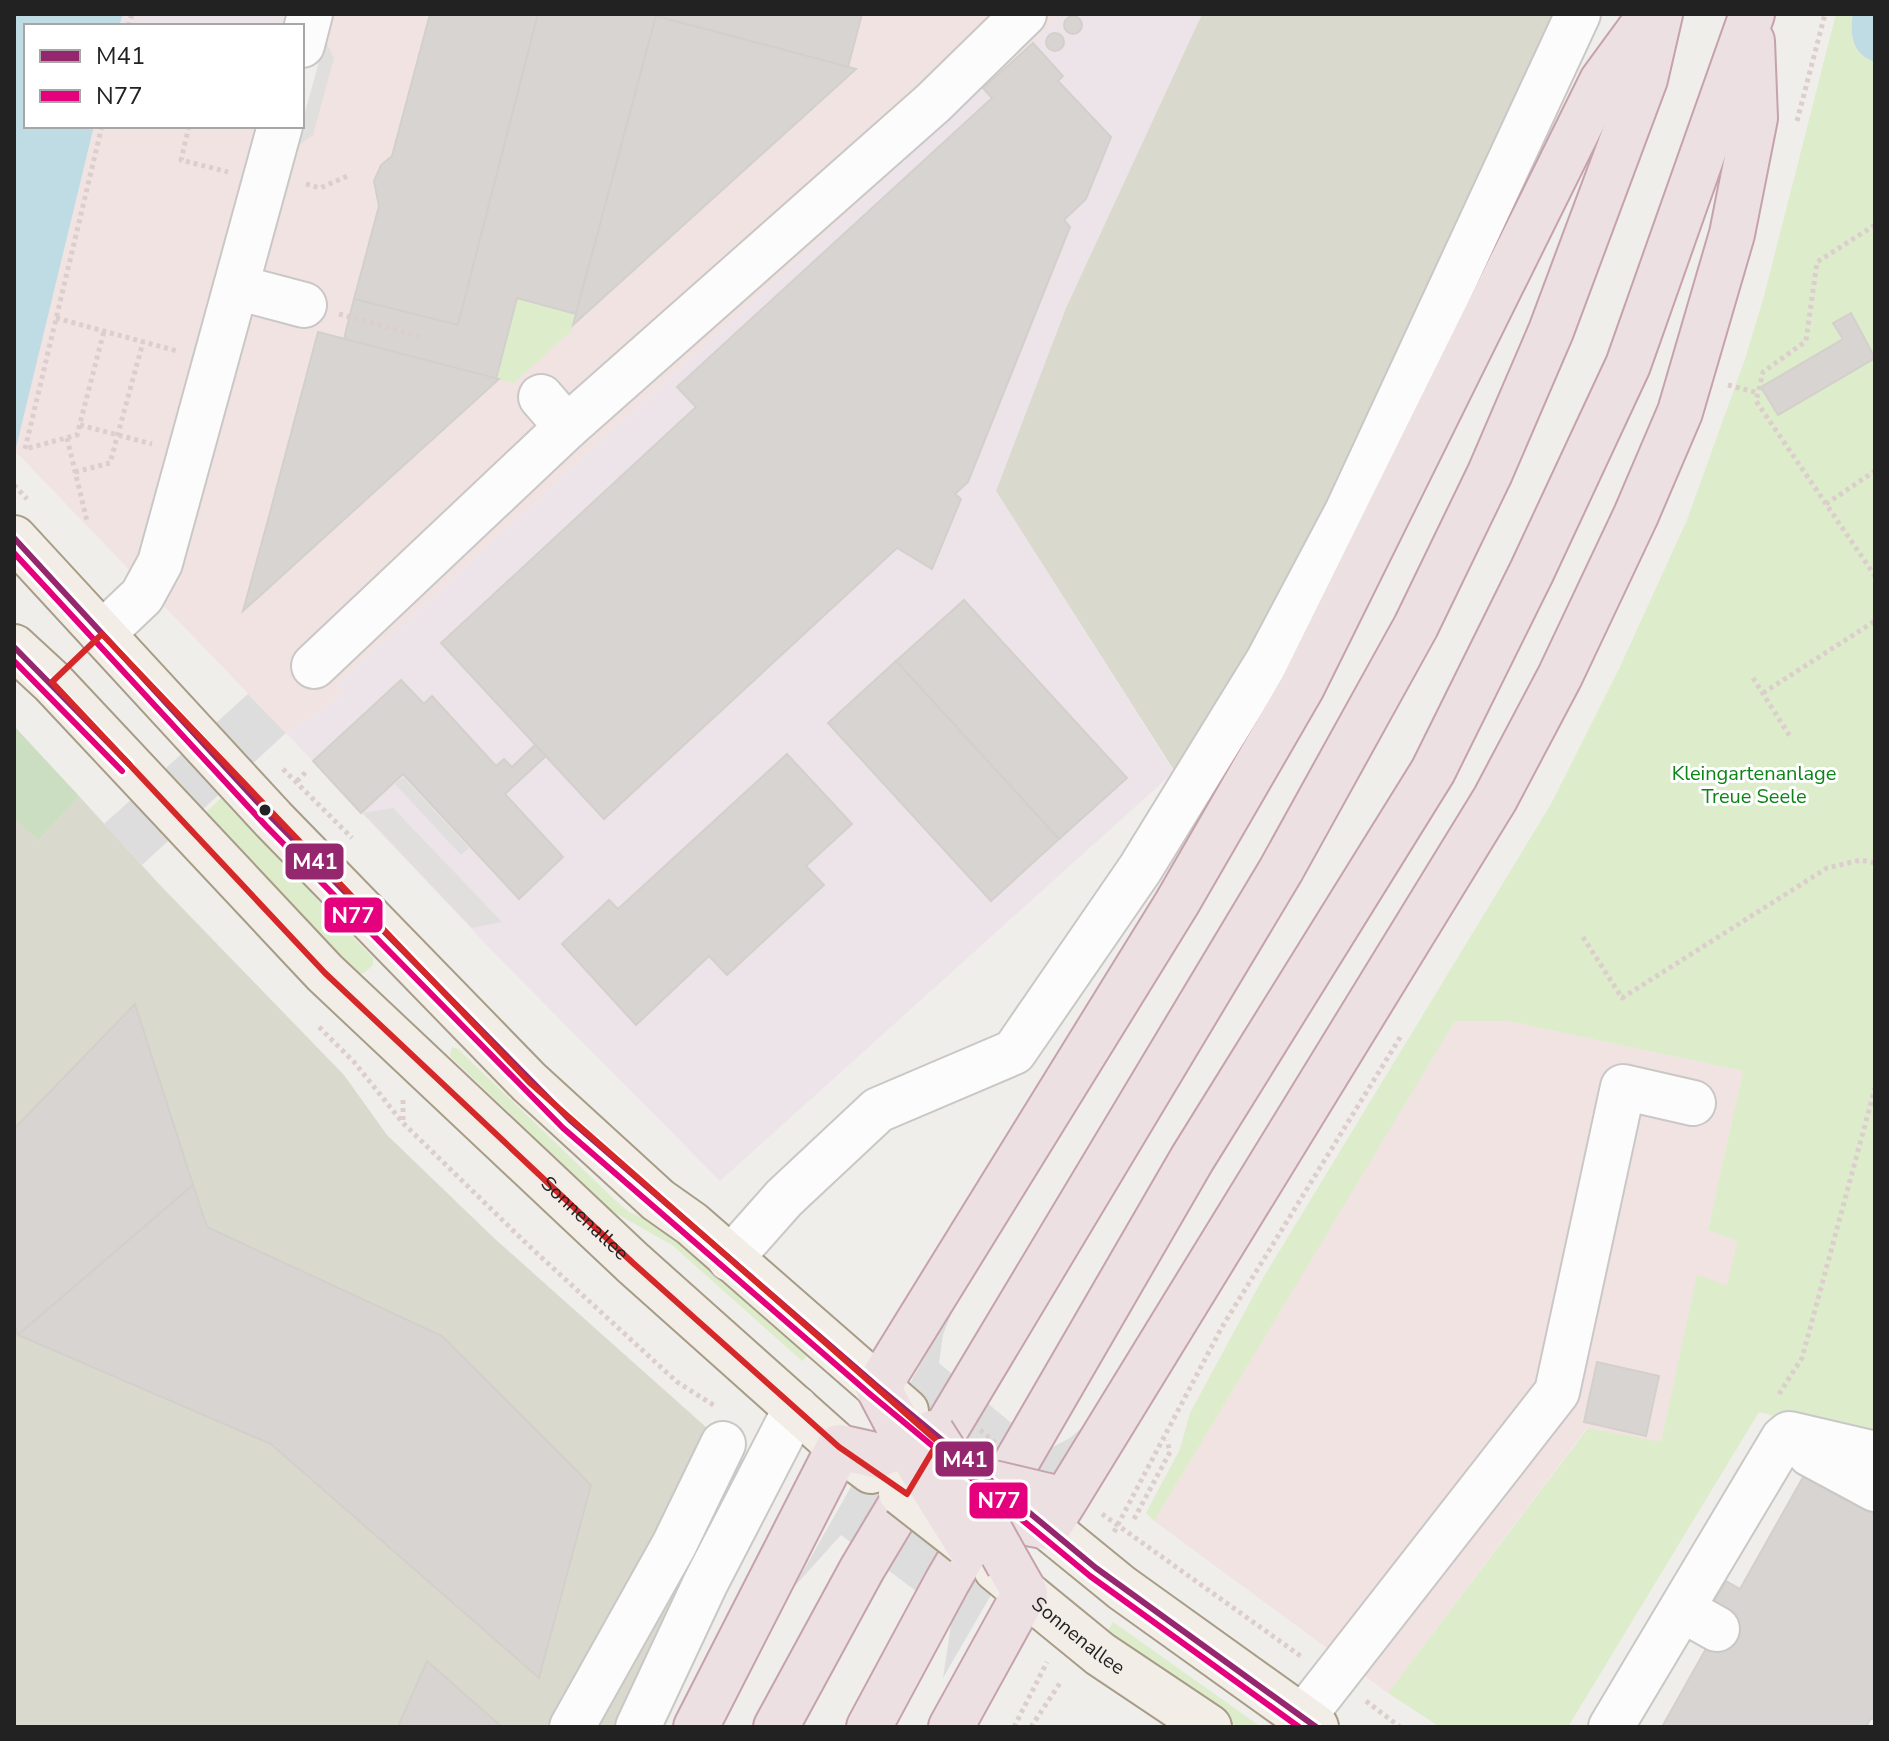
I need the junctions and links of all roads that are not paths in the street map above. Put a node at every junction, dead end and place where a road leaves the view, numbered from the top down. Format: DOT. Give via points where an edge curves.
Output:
graph roads {
  1 [pos="310,14"];
  2 [pos="1024,14"];
  3 [pos="1578,14"];
  4 [pos="1651,14"];
  5 [pos="1660,14"];
  6 [pos="1751,16"];
  7 [pos="304,37"];
  8 [pos="279,128"];
  9 [pos="236,287"];
  10 [pos="315,308"];
  11 [pos="14,538"];
  12 [pos="102,634"];
  13 [pos="14,647"];
  14 [pos="314,666"];
  15 [pos="52,682"];
  16 [pos="1693,1103"];
  17 [pos="730,1259"];
  18 [pos="892,1392"];
  19 [pos="796,1408"];
  20 [pos="1779,1421"];
  21 [pos="726,1429"];
  22 [pos="1875,1454"];
  23 [pos="849,1464"];
  24 [pos="949,1489"];
  25 [pos="1875,1489"];
  26 [pos="1054,1512"];
  27 [pos="1009,1587"];
  28 [pos="1310,1722"];
  29 [pos="572,1727"];
  30 [pos="638,1727"];
  31 [pos="696,1727"];
  32 [pos="776,1727"];
  33 [pos="869,1727"];
  34 [pos="951,1727"];
  35 [pos="1209,1727"];
  36 [pos="1611,1727"];
  1 -- 7 [label="street"];
  2 -- 14 [label="street" via="933,103 554,412"];
  3 -- 17 [label="street" via="1347,512 1268,661 1140,869 1014,1052 878,1110 784,1198"];
  4 -- 18 [label="highway" via="1602,81 1344,607 1244,791"];
  5 -- 32 [label="highway" via="1645,79 1551,331 1416,626 1281,870 862,1569"];
  6 -- 26 [label="highway" via="1755,118 1732,234 1680,412 1636,515 1495,799"];
  6 -- 33 [label="highway" via="1628,365 1433,771 1192,1159"];
  8 -- 9 [label="street"];
  9 -- 10 [label="street"];
  9 -- 12 [label="street" via="160,563 142,596"];
  11 -- 12 [label="main road"];
  12 -- 15 [label="main road"];
  12 -- 17 [label="main road" via="529,1082"];
  13 -- 15 [label="main road, Sonnenallee"];
  15 -- 19 [label="main road, Sonnenallee" via="325,973 633,1263"];
  16 -- 28 [label="street" via="1623,1087 1557,1392 1331,1677"];
  17 -- 18 [label="main road"];
  18 -- 24 [label="highway"];
  19 -- 23 [label="main road, Sonnenallee"];
  19 -- 30 [label="street"];
  20 -- 22 [label="street" via="1789,1434"];
  20 -- 25 [label="street"];
  20 -- 36 [label="street" via="1700,1619"];
  21 -- 29 [label="street" via="674,1545"];
  23 -- 24 [label="highway"];
  23 -- 31 [label="highway"];
  24 -- 26 [label="highway"];
  24 -- 27 [label="highway, bridge"];
  26 -- 28 [label="main road" via="1122,1588"];
  27 -- 34 [label="highway"];
  27 -- 35 [label="main road, Sonnenallee"];
}
